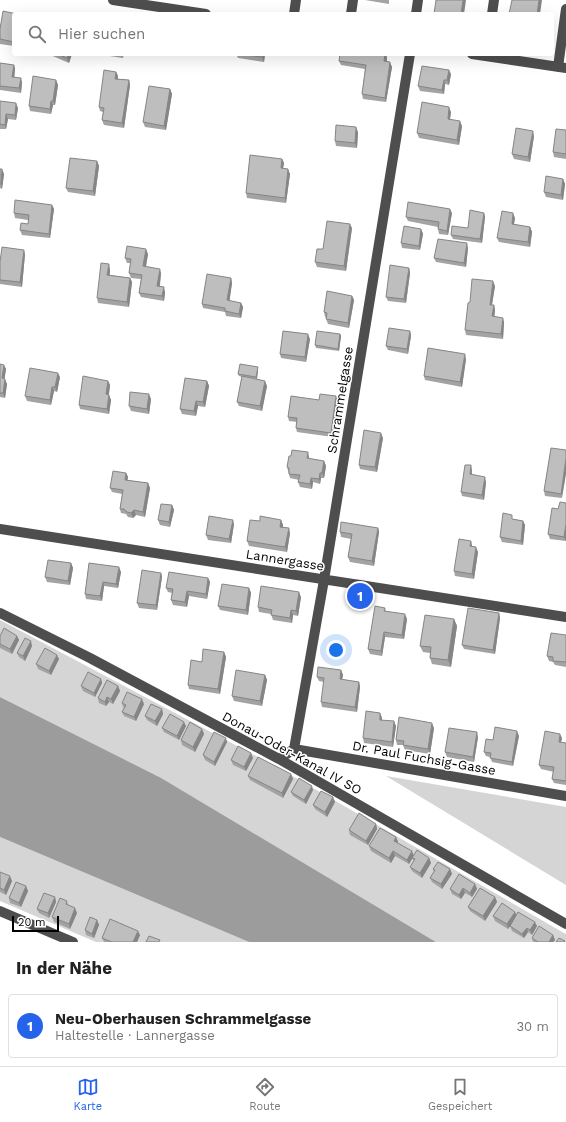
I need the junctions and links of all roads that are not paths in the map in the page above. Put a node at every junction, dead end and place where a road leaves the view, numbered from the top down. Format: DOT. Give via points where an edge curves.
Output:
graph roads {
  1 [pos="114,0"];
  2 [pos="296,0"];
  3 [pos="353,0"];
  4 [pos="418,0"];
  5 [pos="494,0"];
  6 [pos="566,9"];
  7 [pos="193,12"];
  8 [pos="294,12"];
  9 [pos="351,12"];
  10 [pos="416,12"];
  11 [pos="492,12"];
  12 [pos="410,56"];
  13 [pos="491,56"];
  14 [pos="562,67"];
  15 [pos="0,529"];
  16 [pos="324,580"];
  17 [pos="0,613"];
  18 [pos="566,617"];
  19 [pos="294,749"];
  20 [pos="279,759"];
  21 [pos="566,796"];
  22 [pos="0,911"];
  23 [pos="566,924"];
  24 [pos="73,942"];
  1 -- 7 [label="street"];
  2 -- 8 [label="street"];
  3 -- 9 [label="street"];
  4 -- 10 [label="street"];
  5 -- 11 [label="street"];
  6 -- 14 [label="street"];
  12 -- 16 [label="street, Schrammelgasse"];
  13 -- 14 [label="street"];
  15 -- 16 [label="street, Lannergasse"];
  16 -- 18 [label="street, Lannergasse"];
  16 -- 19 [label="street, Schrammelgasse"];
  17 -- 20 [label="street, Donau-Oder-Kanal IV SO"];
  19 -- 20 [label="street"];
  19 -- 21 [label="street, Dr. Paul Fuchsig-Gasse"];
  20 -- 23 [label="street, Donau-Oder-Kanal IV SO"];
  22 -- 24 [label="street"];
}
